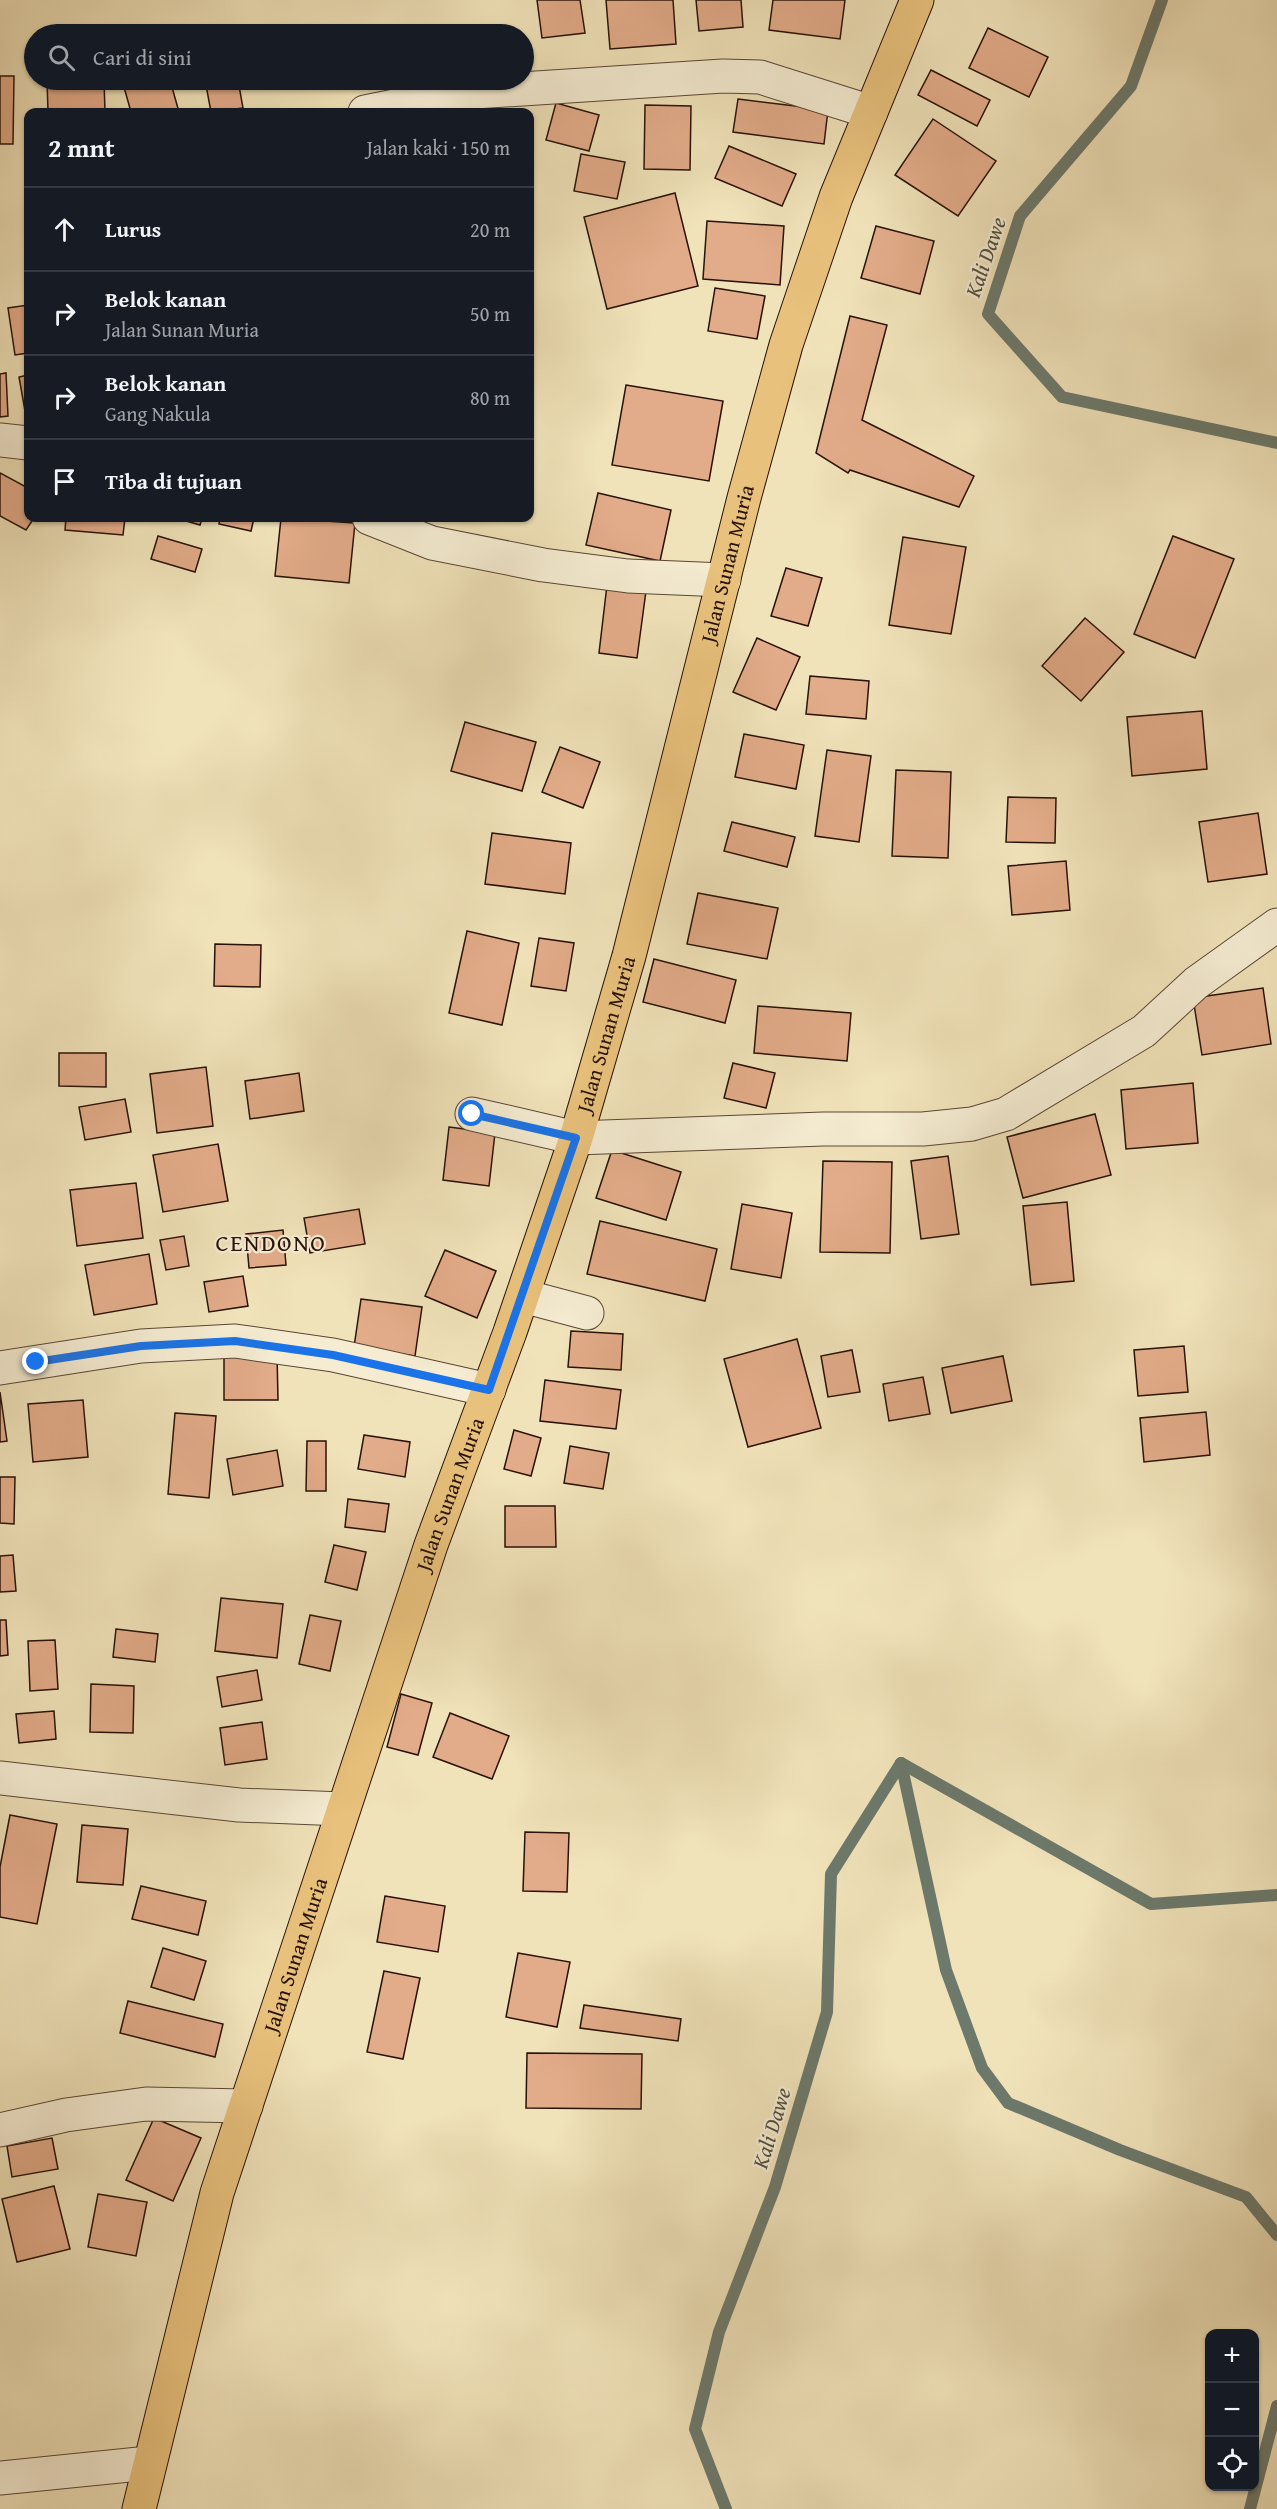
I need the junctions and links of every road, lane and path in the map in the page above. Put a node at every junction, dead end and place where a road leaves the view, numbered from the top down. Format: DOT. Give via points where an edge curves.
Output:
graph roads {
  1 [pos="917,0"];
  2 [pos="534,88"];
  3 [pos="506,90"];
  4 [pos="385,108"];
  5 [pos="871,112"];
  6 [pos="0,440"];
  7 [pos="24,443"];
  8 [pos="379,522"];
  9 [pos="724,580"];
  10 [pos="1277,925"];
  11 [pos="472,1114"];
  12 [pos="576,1138"];
  13 [pos="523,1296"];
  14 [pos="587,1313"];
  15 [pos="0,1368"];
  16 [pos="489,1390"];
  17 [pos="0,1778"];
  18 [pos="343,1809"];
  19 [pos="246,2106"];
  20 [pos="0,2130"];
  21 [pos="149,2463"];
  22 [pos="0,2478"];
  23 [pos="139,2509"];
  1 -- 5 [label="main road, Jalan Sunan Muria"];
  2 -- 5 [label="street" via="760,77"];
  3 -- 4 [label="street" via="460,93"];
  5 -- 9 [label="main road, Jalan Sunan Muria" via="836,197 786,345"];
  6 -- 7 [label="street"];
  8 -- 9 [label="street" via="432,543 543,565 628,576"];
  9 -- 12 [label="main road, Jalan Sunan Muria" via="635,933"];
  10 -- 12 [label="street" via="1196,983 1144,1031 1006,1114 972,1124 922,1129"];
  11 -- 12 [label="street"];
  12 -- 13 [label="main road, Jalan Sunan Muria"];
  13 -- 14 [label="street"];
  13 -- 16 [label="main road, Jalan Sunan Muria"];
  15 -- 16 [label="street" via="141,1346 235,1341 333,1355"];
  16 -- 18 [label="main road, Jalan Sunan Muria" via="431,1545"];
  17 -- 18 [label="street" via="239,1805"];
  18 -- 19 [label="main road, Jalan Sunan Muria"];
  19 -- 20 [label="street" via="146,2104 66,2115"];
  19 -- 21 [label="main road, Jalan Sunan Muria" via="218,2193"];
  21 -- 22 [label="street"];
  21 -- 23 [label="main road, Jalan Sunan Muria"];
}
